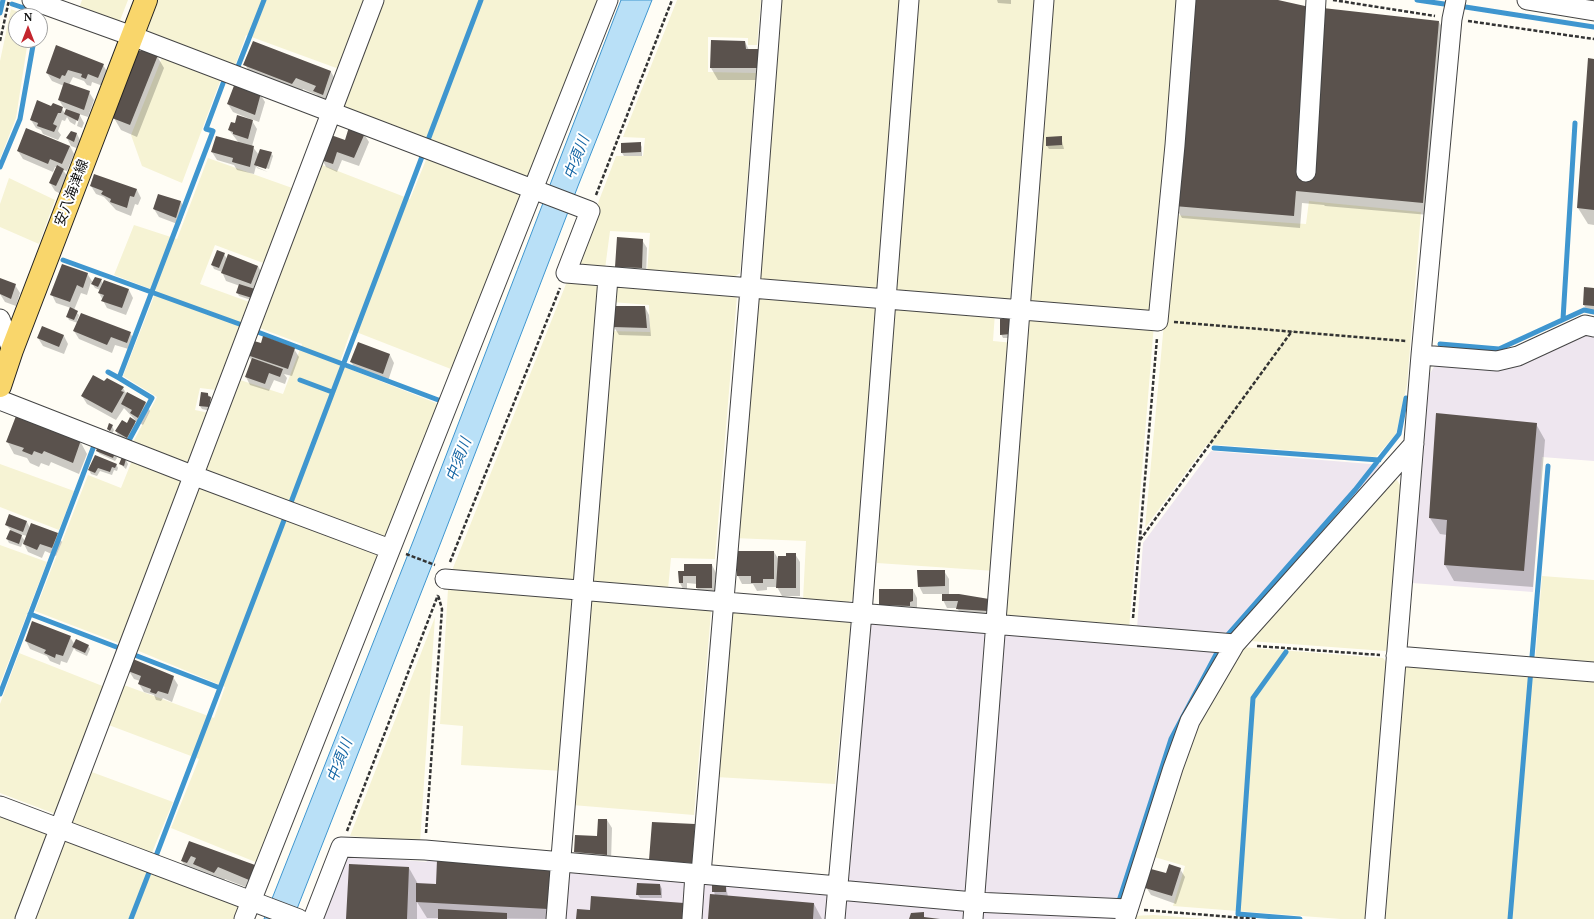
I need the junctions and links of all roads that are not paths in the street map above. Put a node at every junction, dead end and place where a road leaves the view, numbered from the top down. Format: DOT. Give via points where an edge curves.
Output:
graph roads {
  1 [pos="32,0"];
  2 [pos="146,0"];
  3 [pos="374,0"];
  4 [pos="608,0"];
  5 [pos="772,0"];
  6 [pos="909,0"];
  7 [pos="1044,0"];
  8 [pos="1186,0"];
  9 [pos="1316,0"];
  10 [pos="1527,0"];
  11 [pos="73,7"];
  12 [pos="1454,7"];
  13 [pos="1594,11"];
  14 [pos="132,36"];
  15 [pos="330,112"];
  16 [pos="1306,172"];
  17 [pos="538,191"];
  18 [pos="608,278"];
  19 [pos="750,289"];
  20 [pos="886,299"];
  21 [pos="1019,310"];
  22 [pos="0,319"];
  23 [pos="1594,327"];
  24 [pos="1422,349"];
  25 [pos="12,350"];
  26 [pos="0,386"];
  27 [pos="0,400"];
  28 [pos="1414,444"];
  29 [pos="192,475"];
  30 [pos="396,550"];
  31 [pos="440,580"];
  32 [pos="584,590"];
  33 [pos="723,600"];
  34 [pos="862,613"];
  35 [pos="996,623"];
  36 [pos="1235,644"];
  37 [pos="1396,656"];
  38 [pos="1594,672"];
  39 [pos="0,806"];
  40 [pos="59,829"];
  41 [pos="561,863"];
  42 [pos="698,874"];
  43 [pos="838,888"];
  44 [pos="256,903"];
  45 [pos="973,911"];
  46 [pos="1127,914"];
  47 [pos="25,919"];
  48 [pos="244,919"];
  49 [pos="299,919"];
  50 [pos="313,919"];
  51 [pos="556,919"];
  52 [pos="692,919"];
  53 [pos="835,919"];
  54 [pos="1375,919"];
  1 -- 11 [label="street"];
  2 -- 14 [label="main road, 安八海津線"];
  3 -- 15 [label="street"];
  4 -- 17 [label="street"];
  5 -- 19 [label="street"];
  6 -- 20 [label="street"];
  7 -- 21 [label="street"];
  8 -- 21 [label="street" via="1158,321"];
  9 -- 16 [label="street"];
  10 -- 13 [label="street"];
  11 -- 14 [label="street"];
  12 -- 24 [label="street"];
  14 -- 15 [label="street"];
  14 -- 25 [label="main road, 安八海津線"];
  15 -- 17 [label="street"];
  15 -- 29 [label="street"];
  17 -- 18 [label="street" via="585,209 566,273"];
  17 -- 30 [label="street"];
  18 -- 19 [label="street"];
  18 -- 32 [label="street"];
  19 -- 20 [label="street"];
  19 -- 33 [label="street"];
  20 -- 21 [label="street"];
  20 -- 34 [label="street"];
  21 -- 35 [label="street"];
  22 -- 25 [label="street"];
  23 -- 24 [label="street" via="1585,325 1518,356 1498,362"];
  24 -- 28 [label="street"];
  25 -- 26 [label="main road, 安八海津線"];
  27 -- 29 [label="street"];
  28 -- 36 [label="street"];
  28 -- 37 [label="street"];
  29 -- 30 [label="street"];
  29 -- 40 [label="street"];
  30 -- 44 [label="street"];
  31 -- 32 [label="street"];
  32 -- 33 [label="street"];
  32 -- 41 [label="street"];
  33 -- 34 [label="street"];
  33 -- 42 [label="street"];
  34 -- 35 [label="street"];
  34 -- 43 [label="street"];
  35 -- 36 [label="street"];
  35 -- 45 [label="street"];
  36 -- 46 [label="street" via="1190,721 1172,768"];
  37 -- 38 [label="street"];
  37 -- 54 [label="street"];
  39 -- 40 [label="street"];
  40 -- 44 [label="street"];
  40 -- 47 [label="street"];
  41 -- 42 [label="street"];
  41 -- 50 [label="street" via="425,850 340,846"];
  41 -- 51 [label="street"];
  42 -- 43 [label="street"];
  42 -- 52 [label="street"];
  43 -- 45 [label="street"];
  43 -- 53 [label="street"];
  44 -- 48 [label="street"];
  44 -- 49 [label="street"];
  45 -- 46 [label="street"];
}
